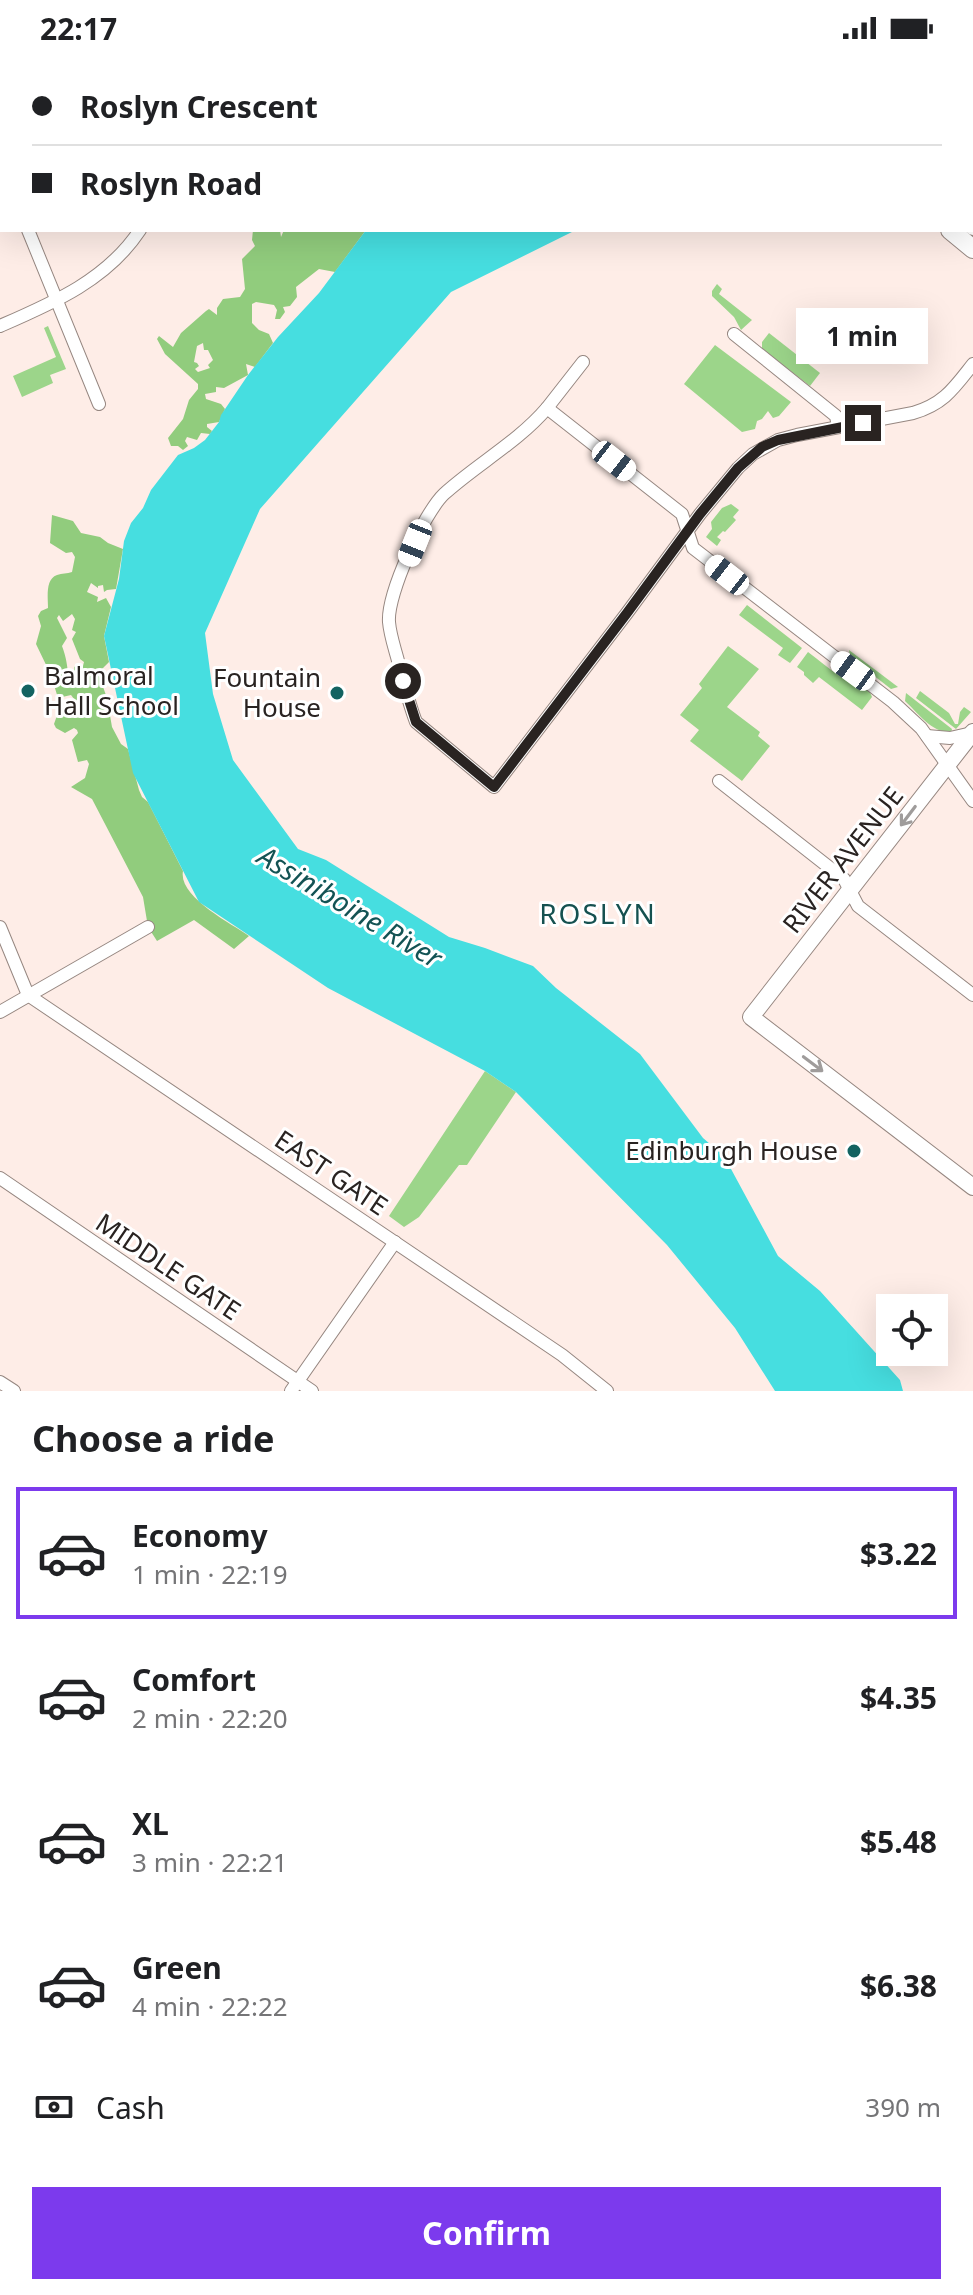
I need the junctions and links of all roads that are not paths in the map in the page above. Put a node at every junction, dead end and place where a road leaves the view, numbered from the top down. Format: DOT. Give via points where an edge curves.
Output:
graph roads {
  1 [pos="29,232"];
  2 [pos="138,232"];
  3 [pos="952,232"];
  4 [pos="973,249"];
  5 [pos="57,299"];
  6 [pos="0,326"];
  7 [pos="734,334"];
  8 [pos="583,362"];
  9 [pos="973,364"];
  10 [pos="99,404"];
  11 [pos="547,408"];
  12 [pos="838,427"];
  13 [pos="688,531"];
  14 [pos="972,732"];
  15 [pos="927,736"];
  16 [pos="947,765"];
  17 [pos="719,781"];
  18 [pos="973,801"];
  19 [pos="851,891"];
  20 [pos="0,927"];
  21 [pos="148,927"];
  22 [pos="28,995"];
  23 [pos="973,995"];
  24 [pos="0,1012"];
  25 [pos="0,1178"];
  26 [pos="973,1187"];
  27 [pos="395,1242"];
  28 [pos="0,1382"];
  29 [pos="294,1386"];
  30 [pos="14,1391"];
  31 [pos="312,1391"];
  32 [pos="607,1391"];
  1 -- 5 [label="street"];
  2 -- 5 [label="street" via="114,263"];
  3 -- 4 [label="main road"];
  5 -- 6 [label="street"];
  5 -- 10 [label="street"];
  7 -- 12 [label="street" via="836,416"];
  8 -- 11 [label="street"];
  9 -- 12 [label="street" via="947,396 928,408"];
  11 -- 13 [label="street" via="682,514"];
  11 -- 13 [label="street" via="450,489 424,521 389,615 416,722 494,787"];
  12 -- 13 [label="street" via="778,440 753,454"];
  13 -- 15 [label="street" via="693,548 884,694"];
  14 -- 15 [label="street" via="950,738"];
  14 -- 16 [label="street, RIVER AVENUE"];
  15 -- 16 [label="street"];
  16 -- 18 [label="street"];
  16 -- 19 [label="street, RIVER AVENUE, one-way"];
  17 -- 19 [label="street" via="844,879"];
  19 -- 23 [label="street" via="858,906"];
  19 -- 26 [label="street, RIVER AVENUE, one-way" via="751,1017"];
  20 -- 22 [label="street"];
  21 -- 22 [label="street"];
  22 -- 24 [label="street"];
  22 -- 27 [label="street, EAST GATE"];
  25 -- 29 [label="street, MIDDLE GATE"];
  27 -- 29 [label="street"];
  27 -- 32 [label="street, EAST GATE"];
  28 -- 30 [label="street"];
  29 -- 31 [label="street, MIDDLE GATE"];
}
